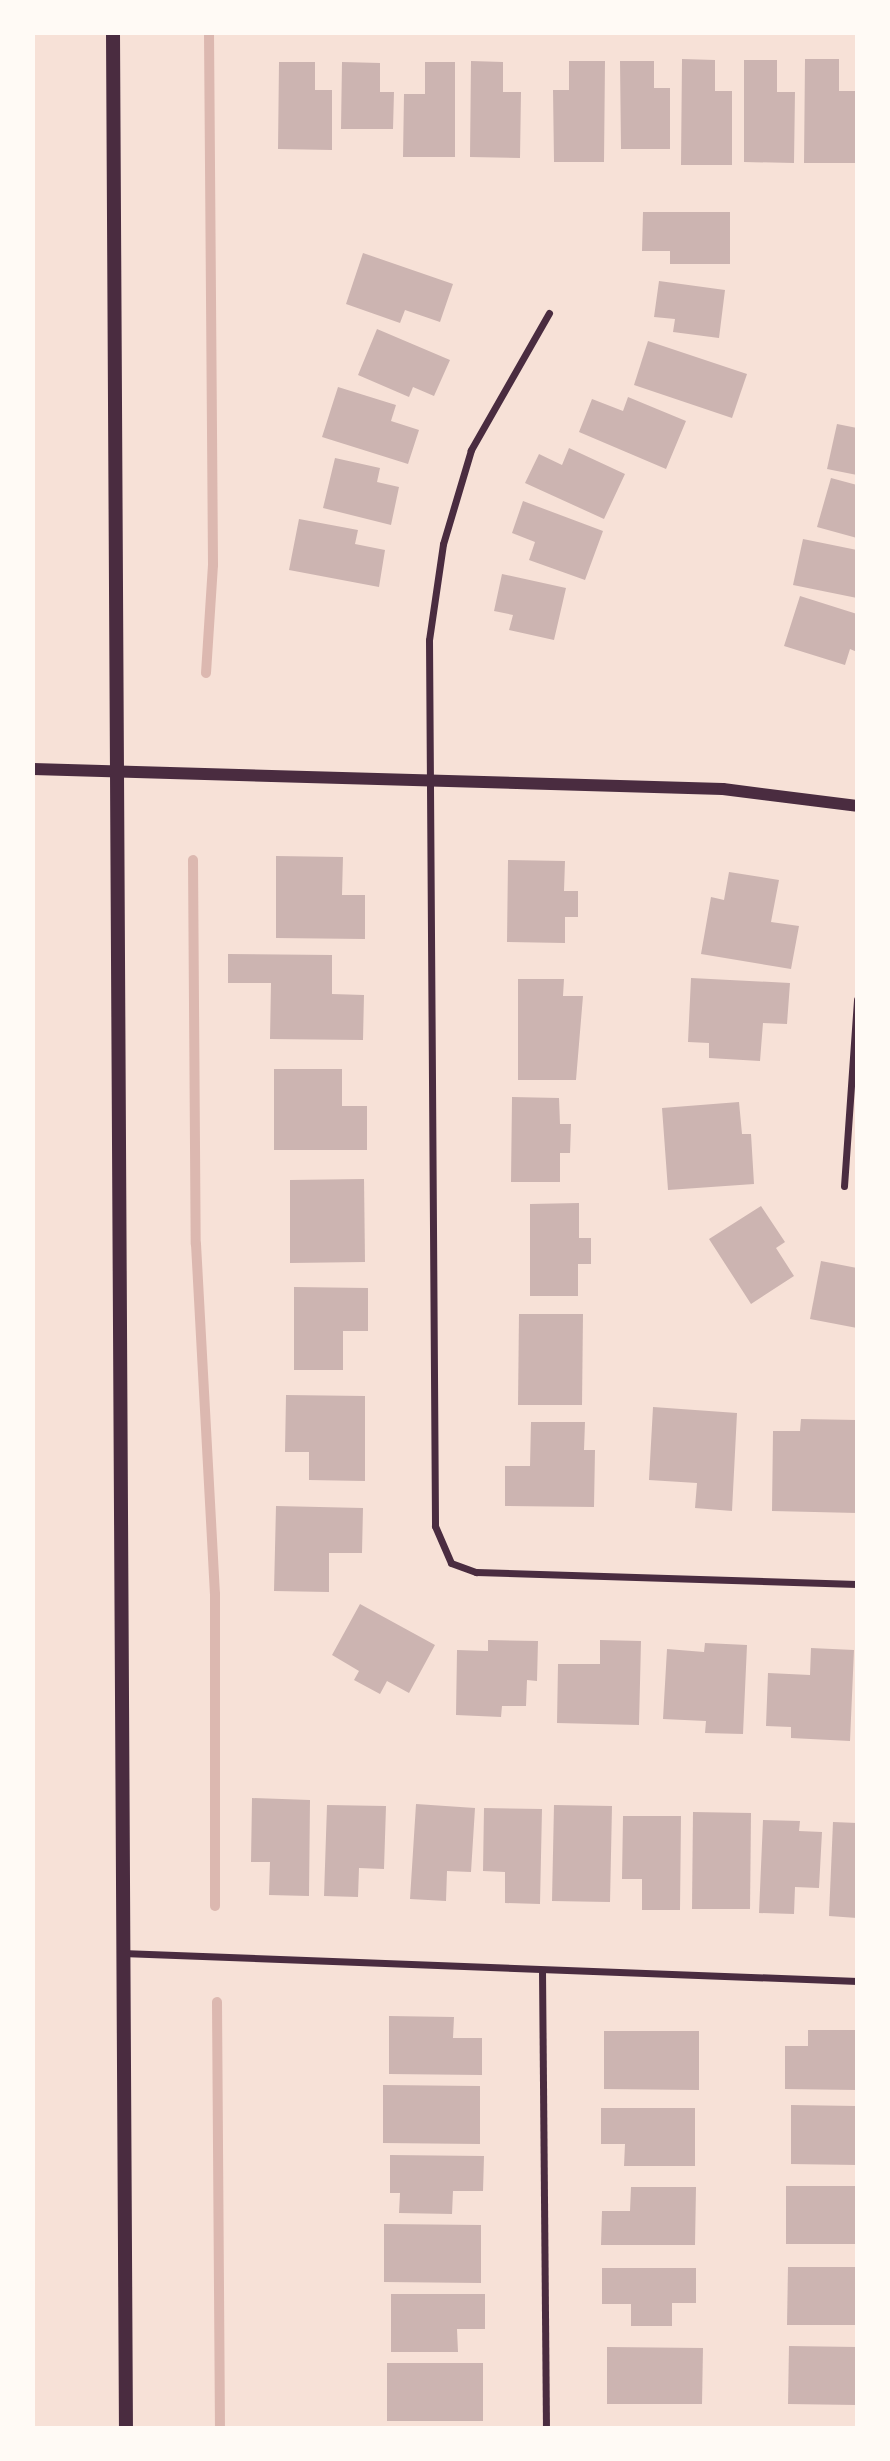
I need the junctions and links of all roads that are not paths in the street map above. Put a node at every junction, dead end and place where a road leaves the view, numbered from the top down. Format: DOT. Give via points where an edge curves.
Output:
graph roads {
  1 [pos="113,33"];
  2 [pos="548,313"];
  3 [pos="33,768"];
  4 [pos="113,770"];
  5 [pos="428,779"];
  6 [pos="857,806"];
  7 [pos="857,999"];
  8 [pos="844,1186"];
  9 [pos="857,1584"];
  10 [pos="121,1953"];
  11 [pos="542,1970"];
  12 [pos="857,1981"];
  13 [pos="126,2428"];
  14 [pos="546,2428"];
  1 -- 4 [label="main road"];
  2 -- 5 [label="street" via="494,403 454,497 429,640"];
  3 -- 4 [label="street"];
  4 -- 5 [label="street"];
  4 -- 10 [label="main road"];
  5 -- 6 [label="street" via="773,792"];
  5 -- 9 [label="street" via="435,1526 451,1563 476,1572"];
  7 -- 8 [label="street"];
  10 -- 11 [label="street"];
  10 -- 13 [label="main road"];
  11 -- 12 [label="street"];
  11 -- 14 [label="street"];
}
